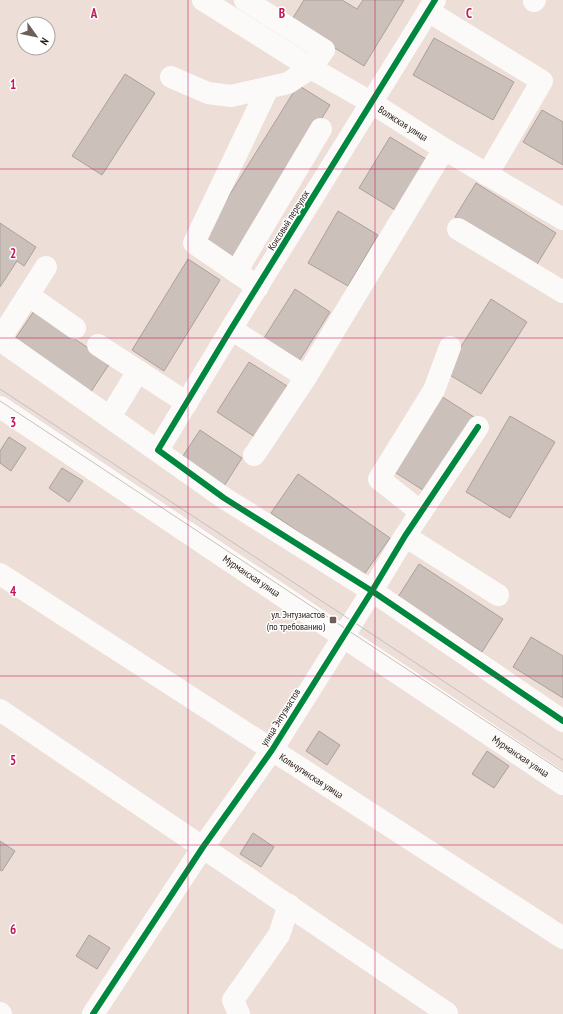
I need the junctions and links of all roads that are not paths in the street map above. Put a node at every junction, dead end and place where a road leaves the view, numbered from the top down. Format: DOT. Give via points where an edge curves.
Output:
graph roads {
  1 [pos="203,0"];
  2 [pos="245,0"];
  3 [pos="432,6"];
  4 [pos="312,68"];
  5 [pos="171,77"];
  6 [pos="268,88"];
  7 [pos="372,103"];
  8 [pos="321,129"];
  9 [pos="444,149"];
  10 [pos="487,174"];
  11 [pos="563,219"];
  12 [pos="458,229"];
  13 [pos="46,267"];
  14 [pos="236,272"];
  15 [pos="561,286"];
  16 [pos="258,287"];
  17 [pos="28,294"];
  18 [pos="75,328"];
  19 [pos="231,330"];
  20 [pos="0,339"];
  21 [pos="98,345"];
  22 [pos="450,347"];
  23 [pos="138,371"];
  24 [pos="306,377"];
  25 [pos="187,403"];
  26 [pos="0,407"];
  27 [pos="110,417"];
  28 [pos="478,427"];
  29 [pos="158,450"];
  30 [pos="254,454"];
  31 [pos="421,512"];
  32 [pos="405,536"];
  33 [pos="0,574"];
  34 [pos="372,591"];
  35 [pos="498,595"];
  36 [pos="343,636"];
  37 [pos="0,710"];
  38 [pos="563,721"];
  39 [pos="272,750"];
  40 [pos="563,784"];
  41 [pos="203,847"];
  42 [pos="289,906"];
  43 [pos="563,938"];
  44 [pos="93,1014"];
  45 [pos="239,1014"];
  46 [pos="446,1014"];
  1 -- 4 [label="street, Волжская улица"];
  2 -- 4 [label="street" via="324,50"];
  3 -- 7 [label="street, Коксовый переулок"];
  3 -- 10 [label="street" via="542,81"];
  4 -- 6 [label="street" via="288,83"];
  4 -- 7 [label="street, Волжская улица"];
  5 -- 6 [label="street" via="208,93 231,96"];
  6 -- 14 [label="street" via="194,243"];
  7 -- 9 [label="street, Волжская улица"];
  7 -- 16 [label="street, Коксовый переулок"];
  8 -- 14 [label="street"];
  9 -- 10 [label="street, Волжская улица"];
  9 -- 24 [label="street"];
  10 -- 11 [label="street, Волжская улица"];
  12 -- 15 [label="street"];
  13 -- 17 [label="street"];
  14 -- 16 [label="street"];
  16 -- 19 [label="street, Коксовый переулок"];
  17 -- 18 [label="street"];
  17 -- 20 [label="street"];
  19 -- 24 [label="street"];
  19 -- 25 [label="street, Коксовый переулок"];
  20 -- 27 [label="street"];
  21 -- 23 [label="street"];
  22 -- 31 [label="street" via="434,390 379,479"];
  23 -- 25 [label="street"];
  23 -- 27 [label="street"];
  24 -- 30 [label="street"];
  25 -- 29 [label="street, Коксовый переулок"];
  26 -- 36 [label="street, Мурманская улица"];
  27 -- 29 [label="street"];
  28 -- 31 [label="street, улица Энтузиастов"];
  29 -- 34 [label="street" via="224,498"];
  31 -- 32 [label="street, улица Энтузиастов"];
  32 -- 34 [label="street, улица Энтузиастов"];
  32 -- 35 [label="street"];
  33 -- 39 [label="street, Кольчугинская улица"];
  34 -- 36 [label="street, улица Энтузиастов"];
  34 -- 38 [label="street"];
  36 -- 39 [label="street, улица Энтузиастов"];
  36 -- 40 [label="street, Мурманская улица"];
  37 -- 41 [label="street"];
  39 -- 41 [label="street, улица Энтузиастов"];
  39 -- 43 [label="street, Кольчугинская улица"];
  41 -- 42 [label="street"];
  41 -- 44 [label="street, улица Энтузиастов"];
  42 -- 45 [label="street" via="279,935 233,1000"];
  42 -- 46 [label="street"];
}
